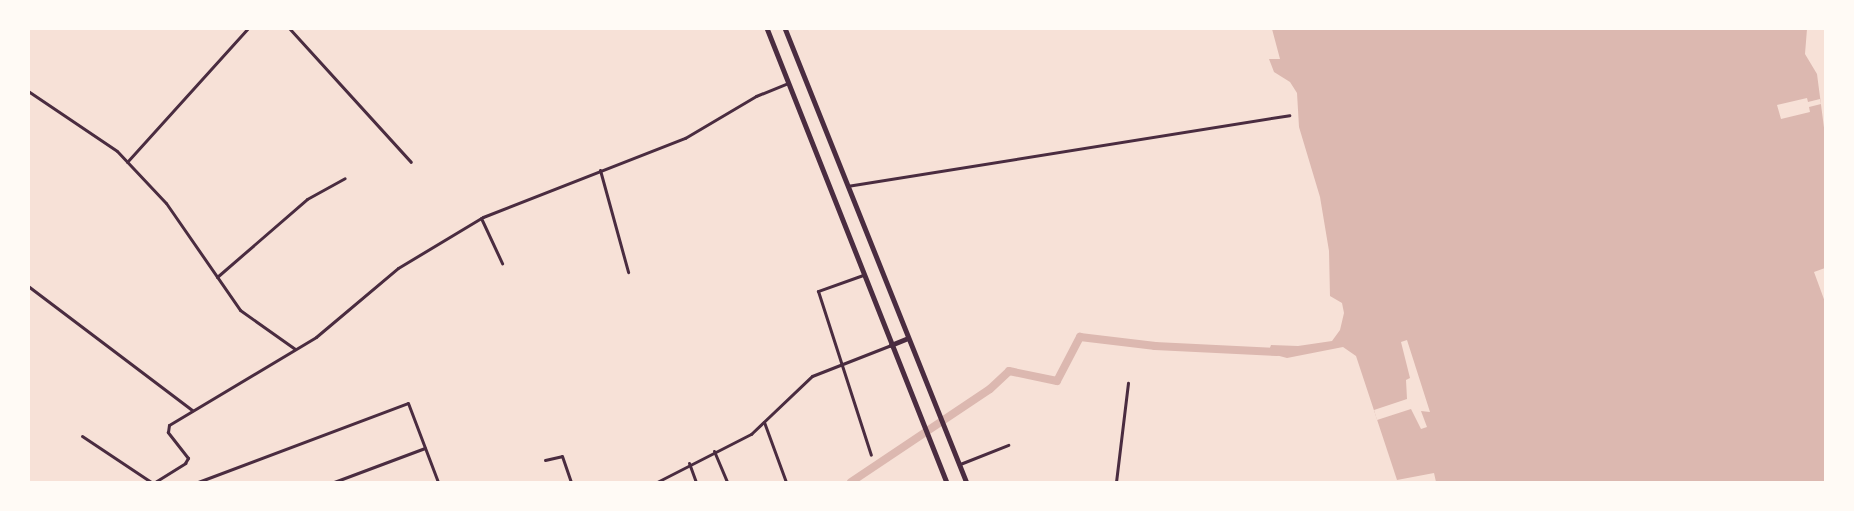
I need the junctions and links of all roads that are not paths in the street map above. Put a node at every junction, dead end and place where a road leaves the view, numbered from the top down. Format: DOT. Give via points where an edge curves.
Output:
graph roads {
  1 [pos="248,28"];
  2 [pos="289,28"];
  3 [pos="767,28"];
  4 [pos="785,28"];
  5 [pos="788,83"];
  6 [pos="28,91"];
  7 [pos="1289,115"];
  8 [pos="127,162"];
  9 [pos="411,162"];
  10 [pos="600,170"];
  11 [pos="345,178"];
  12 [pos="847,186"];
  13 [pos="481,218"];
  14 [pos="502,263"];
  15 [pos="628,272"];
  16 [pos="863,275"];
  17 [pos="218,277"];
  18 [pos="28,286"];
  19 [pos="908,338"];
  20 [pos="891,345"];
  21 [pos="295,349"];
  22 [pos="842,364"];
  23 [pos="1128,383"];
  24 [pos="192,411"];
  25 [pos="764,422"];
  26 [pos="82,436"];
  27 [pos="1008,445"];
  28 [pos="425,448"];
  29 [pos="714,451"];
  30 [pos="872,455"];
  31 [pos="545,460"];
  32 [pos="689,463"];
  33 [pos="959,464"];
  34 [pos="153,483"];
  35 [pos="198,483"];
  36 [pos="334,483"];
  37 [pos="438,483"];
  38 [pos="571,483"];
  39 [pos="657,483"];
  40 [pos="696,483"];
  41 [pos="727,483"];
  42 [pos="786,483"];
  43 [pos="947,483"];
  44 [pos="967,483"];
  45 [pos="1116,483"];
  1 -- 8 [label="street"];
  2 -- 9 [label="street"];
  3 -- 5 [label="main road"];
  4 -- 12 [label="main road"];
  5 -- 10 [label="street" via="756,96 686,138"];
  5 -- 16 [label="main road"];
  6 -- 8 [label="street" via="110,144"];
  7 -- 12 [label="street"];
  8 -- 17 [label="street" via="166,203"];
  10 -- 13 [label="street"];
  10 -- 15 [label="street"];
  11 -- 17 [label="street" via="308,199"];
  12 -- 19 [label="main road"];
  13 -- 14 [label="street"];
  13 -- 21 [label="street" via="398,268 316,337"];
  16 -- 20 [label="main road"];
  16 -- 22 [label="street" via="818,291"];
  17 -- 21 [label="street" via="240,310"];
  18 -- 24 [label="street"];
  19 -- 20 [label="main road"];
  19 -- 33 [label="main road"];
  20 -- 22 [label="street"];
  20 -- 43 [label="main road"];
  21 -- 24 [label="street"];
  22 -- 25 [label="street" via="806,380"];
  22 -- 30 [label="street"];
  23 -- 45 [label="street"];
  24 -- 34 [label="street" via="169,425 168,432 188,458 186,463"];
  25 -- 29 [label="street" via="751,434"];
  25 -- 42 [label="street"];
  26 -- 34 [label="street"];
  27 -- 33 [label="street"];
  28 -- 35 [label="street" via="410,406 405,403"];
  28 -- 36 [label="street"];
  28 -- 37 [label="street"];
  29 -- 32 [label="street"];
  29 -- 41 [label="street"];
  31 -- 38 [label="street" via="562,456"];
  32 -- 39 [label="street"];
  32 -- 40 [label="street"];
  33 -- 44 [label="main road"];
}
